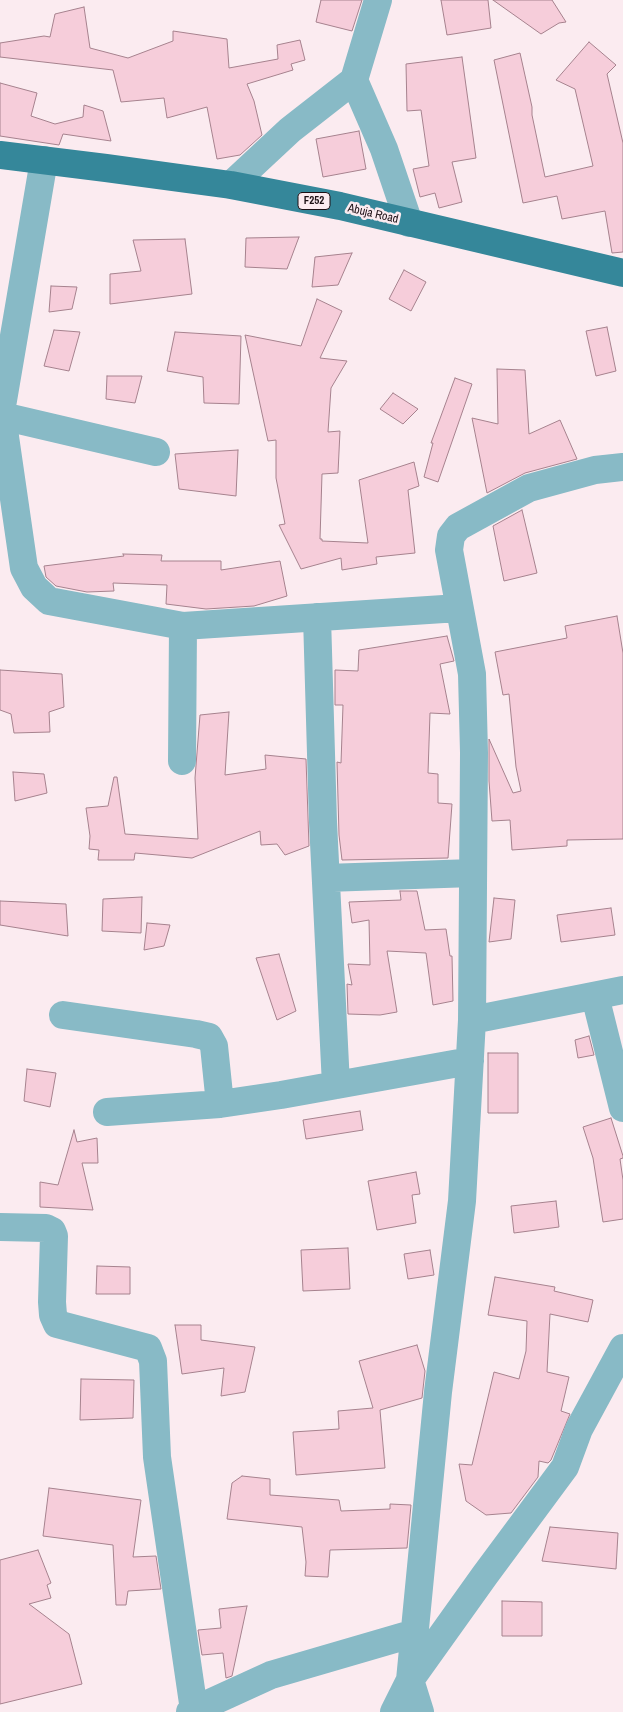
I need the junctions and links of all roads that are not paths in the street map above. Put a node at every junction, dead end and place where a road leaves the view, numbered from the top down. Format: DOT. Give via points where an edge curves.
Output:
graph roads {
  1 [pos="378,0"];
  2 [pos="354,80"];
  3 [pos="0,155"];
  4 [pos="44,160"];
  5 [pos="231,185"];
  6 [pos="409,223"];
  7 [pos="623,273"];
  8 [pos="1,417"];
  9 [pos="156,452"];
  10 [pos="623,467"];
  11 [pos="459,608"];
  12 [pos="317,617"];
  13 [pos="184,626"];
  14 [pos="182,762"];
  15 [pos="473,873"];
  16 [pos="326,878"];
  17 [pos="623,990"];
  18 [pos="595,996"];
  19 [pos="63,1015"];
  20 [pos="472,1020"];
  21 [pos="470,1061"];
  22 [pos="336,1085"];
  23 [pos="220,1104"];
  24 [pos="623,1108"];
  25 [pos="107,1112"];
  26 [pos="0,1227"];
  27 [pos="623,1348"];
  28 [pos="415,1633"];
  29 [pos="410,1680"];
  30 [pos="192,1711"];
  31 [pos="394,1712"];
  32 [pos="420,1712"];
  1 -- 2 [label="street"];
  2 -- 5 [label="street" via="290,130"];
  2 -- 6 [label="street" via="384,149"];
  3 -- 4 [label="main road, Abuja Road / F252"];
  4 -- 5 [label="main road, Abuja Road / F252"];
  4 -- 8 [label="street"];
  5 -- 6 [label="main road, Abuja Road / F252"];
  6 -- 7 [label="main road, Abuja Road / F252"];
  8 -- 9 [label="street"];
  8 -- 13 [label="street" via="24,568 34,587 49,600"];
  10 -- 11 [label="street" via="595,470 529,488 458,527 451,536 449,550"];
  11 -- 12 [label="street"];
  11 -- 15 [label="street" via="472,674"];
  12 -- 13 [label="street"];
  12 -- 16 [label="street"];
  13 -- 14 [label="street"];
  15 -- 16 [label="street"];
  15 -- 20 [label="street"];
  16 -- 22 [label="street"];
  17 -- 18 [label="street"];
  18 -- 20 [label="street"];
  18 -- 24 [label="street"];
  19 -- 23 [label="street" via="208,1037 214,1046"];
  20 -- 21 [label="street"];
  21 -- 22 [label="street"];
  21 -- 28 [label="street" via="462,1201 438,1392"];
  22 -- 23 [label="street"];
  23 -- 25 [label="street"];
  26 -- 30 [label="street" via="46,1228 52,1231 53,1316 57,1324 148,1348 154,1361 157,1457"];
  27 -- 29 [label="street" via="579,1428 565,1467"];
  28 -- 29 [label="street"];
  28 -- 30 [label="street" via="271,1675"];
  29 -- 31 [label="street"];
  29 -- 32 [label="street"];
}
